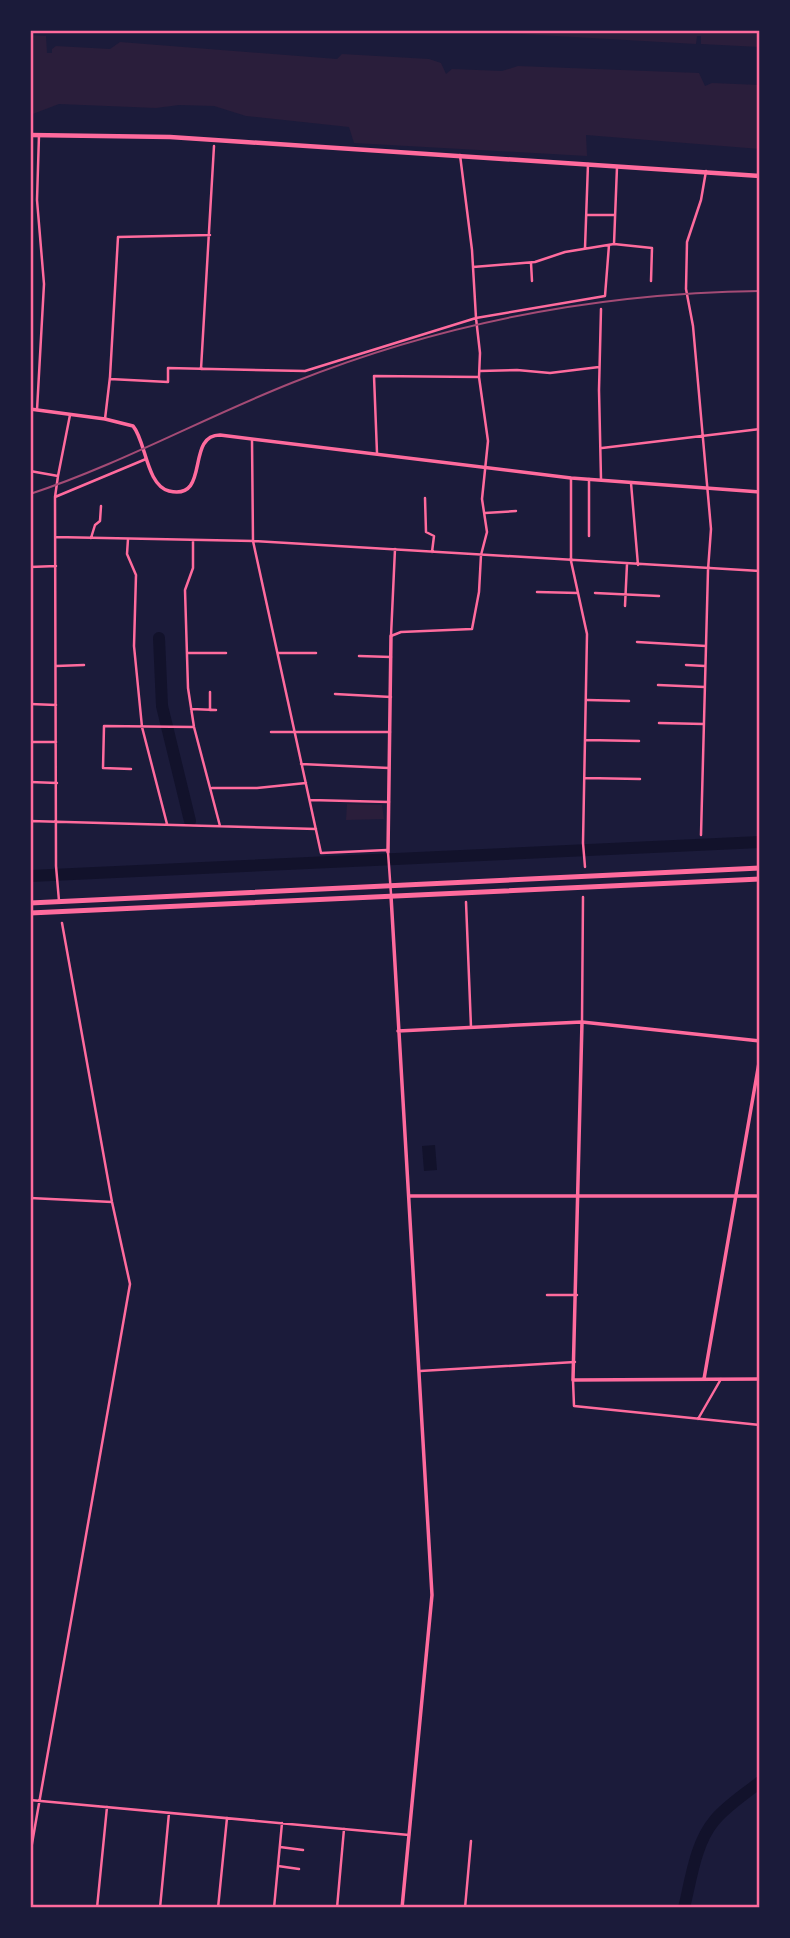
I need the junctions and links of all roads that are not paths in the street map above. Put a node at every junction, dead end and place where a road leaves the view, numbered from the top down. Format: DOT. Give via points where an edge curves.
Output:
graph roads {
  1 [pos="30,135"];
  2 [pos="39,135"];
  3 [pos="214,146"];
  4 [pos="460,155"];
  5 [pos="588,163"];
  6 [pos="617,165"];
  7 [pos="706,171"];
  8 [pos="760,176"];
  9 [pos="586,215"];
  10 [pos="615,215"];
  11 [pos="210,235"];
  12 [pos="611,244"];
  13 [pos="585,248"];
  14 [pos="531,262"];
  15 [pos="473,267"];
  16 [pos="532,281"];
  17 [pos="651,281"];
  18 [pos="601,309"];
  19 [pos="476,318"];
  20 [pos="599,367"];
  21 [pos="201,369"];
  22 [pos="480,371"];
  23 [pos="479,376"];
  24 [pos="110,379"];
  25 [pos="30,409"];
  26 [pos="37,410"];
  27 [pos="70,415"];
  28 [pos="105,419"];
  29 [pos="760,429"];
  30 [pos="704,436"];
  31 [pos="252,440"];
  32 [pos="602,448"];
  33 [pos="377,453"];
  34 [pos="146,459"];
  35 [pos="485,468"];
  36 [pos="30,471"];
  37 [pos="58,476"];
  38 [pos="571,478"];
  39 [pos="589,479"];
  40 [pos="601,480"];
  41 [pos="631,483"];
  42 [pos="707,487"];
  43 [pos="760,492"];
  44 [pos="55,496"];
  45 [pos="425,498"];
  46 [pos="101,506"];
  47 [pos="516,512"];
  48 [pos="485,513"];
  49 [pos="589,536"];
  50 [pos="55,537"];
  51 [pos="91,538"];
  52 [pos="128,538"];
  53 [pos="193,540"];
  54 [pos="253,541"];
  55 [pos="395,549"];
  56 [pos="432,552"];
  57 [pos="481,555"];
  58 [pos="571,561"];
  59 [pos="627,564"];
  60 [pos="638,565"];
  61 [pos="56,566"];
  62 [pos="30,567"];
  63 [pos="708,570"];
  64 [pos="760,571"];
  65 [pos="537,592"];
  66 [pos="578,593"];
  67 [pos="595,593"];
  68 [pos="625,596"];
  69 [pos="659,596"];
  70 [pos="625,606"];
  71 [pos="391,636"];
  72 [pos="637,642"];
  73 [pos="706,646"];
  74 [pos="186,653"];
  75 [pos="226,653"];
  76 [pos="277,653"];
  77 [pos="316,653"];
  78 [pos="359,656"];
  79 [pos="391,657"];
  80 [pos="83,665"];
  81 [pos="686,665"];
  82 [pos="56,666"];
  83 [pos="705,666"];
  84 [pos="658,685"];
  85 [pos="705,687"];
  86 [pos="210,692"];
  87 [pos="335,694"];
  88 [pos="391,697"];
  89 [pos="586,700"];
  90 [pos="629,701"];
  91 [pos="30,704"];
  92 [pos="56,705"];
  93 [pos="191,709"];
  94 [pos="210,710"];
  95 [pos="216,710"];
  96 [pos="659,723"];
  97 [pos="704,724"];
  98 [pos="142,727"];
  99 [pos="194,727"];
  100 [pos="293,730"];
  101 [pos="271,732"];
  102 [pos="390,732"];
  103 [pos="585,740"];
  104 [pos="639,741"];
  105 [pos="30,742"];
  106 [pos="56,742"];
  107 [pos="301,764"];
  108 [pos="389,768"];
  109 [pos="131,769"];
  110 [pos="584,778"];
  111 [pos="640,779"];
  112 [pos="30,782"];
  113 [pos="57,783"];
  114 [pos="306,783"];
  115 [pos="211,788"];
  116 [pos="310,800"];
  117 [pos="389,802"];
  118 [pos="30,821"];
  119 [pos="57,822"];
  120 [pos="167,824"];
  121 [pos="220,826"];
  122 [pos="316,829"];
  123 [pos="701,835"];
  124 [pos="388,851"];
  125 [pos="30,862"];
  126 [pos="585,867"];
  127 [pos="760,868"];
  128 [pos="760,879"];
  129 [pos="390,886"];
  130 [pos="391,896"];
  131 [pos="583,897"];
  132 [pos="59,901"];
  133 [pos="466,902"];
  134 [pos="30,903"];
  135 [pos="30,913"];
  136 [pos="62,923"];
  137 [pos="582,1023"];
  138 [pos="471,1027"];
  139 [pos="398,1031"];
  140 [pos="760,1041"];
  141 [pos="760,1057"];
  142 [pos="409,1195"];
  143 [pos="579,1195"];
  144 [pos="736,1195"];
  145 [pos="760,1196"];
  146 [pos="30,1198"];
  147 [pos="112,1202"];
  148 [pos="547,1296"];
  149 [pos="577,1296"];
  150 [pos="575,1362"];
  151 [pos="420,1371"];
  152 [pos="704,1379"];
  153 [pos="721,1379"];
  154 [pos="760,1379"];
  155 [pos="573,1380"];
  156 [pos="698,1419"];
  157 [pos="760,1425"];
  158 [pos="30,1800"];
  159 [pos="39,1801"];
  160 [pos="107,1807"];
  161 [pos="169,1813"];
  162 [pos="227,1818"];
  163 [pos="282,1823"];
  164 [pos="344,1829"];
  165 [pos="410,1835"];
  166 [pos="471,1841"];
  167 [pos="280,1847"];
  168 [pos="303,1850"];
  169 [pos="30,1855"];
  170 [pos="278,1866"];
  171 [pos="299,1869"];
  172 [pos="97,1908"];
  173 [pos="160,1908"];
  174 [pos="218,1908"];
  175 [pos="274,1908"];
  176 [pos="337,1908"];
  177 [pos="402,1908"];
  178 [pos="464,1908"];
  1 -- 2 [label="main road"];
  2 -- 4 [label="main road" via="170,137"];
  2 -- 26 [label="street" via="37,200 44,284"];
  3 -- 11 [label="street"];
  4 -- 5 [label="main road"];
  4 -- 15 [label="street"];
  5 -- 6 [label="main road"];
  5 -- 9 [label="street"];
  6 -- 7 [label="main road"];
  6 -- 10 [label="street"];
  7 -- 8 [label="main road"];
  7 -- 30 [label="street" via="687,242 686,289"];
  9 -- 10 [label="street"];
  9 -- 13 [label="street"];
  10 -- 12 [label="street"];
  11 -- 21 [label="street"];
  11 -- 24 [label="street" via="118,237"];
  12 -- 13 [label="street"];
  12 -- 17 [label="street" via="652,248"];
  12 -- 19 [label="street" via="605,296"];
  13 -- 14 [label="street"];
  14 -- 15 [label="street"];
  14 -- 16 [label="street"];
  15 -- 19 [label="street"];
  18 -- 20 [label="street"];
  19 -- 21 [label="street" via="305,371"];
  19 -- 22 [label="street"];
  20 -- 22 [label="street" via="550,373"];
  20 -- 32 [label="street"];
  21 -- 24 [label="street" via="168,368 168,382"];
  22 -- 23 [label="street"];
  23 -- 33 [label="street" via="374,376"];
  23 -- 35 [label="street" via="488,441"];
  24 -- 28 [label="street"];
  25 -- 26 [label="street"];
  26 -- 27 [label="street"];
  27 -- 28 [label="street"];
  27 -- 37 [label="street"];
  28 -- 34 [label="street" via="133,426"];
  29 -- 30 [label="street"];
  30 -- 32 [label="street"];
  30 -- 42 [label="street"];
  31 -- 33 [label="street"];
  31 -- 34 [label="street" via="210,436 201,447 194,481 175,492 160,486"];
  31 -- 54 [label="street"];
  32 -- 40 [label="street"];
  33 -- 35 [label="street"];
  34 -- 44 [label="street"];
  35 -- 38 [label="street"];
  35 -- 48 [label="street"];
  36 -- 37 [label="street"];
  37 -- 44 [label="street"];
  38 -- 39 [label="street"];
  38 -- 58 [label="street"];
  39 -- 40 [label="street"];
  39 -- 49 [label="street"];
  40 -- 41 [label="street"];
  41 -- 42 [label="street"];
  41 -- 60 [label="street"];
  42 -- 43 [label="street"];
  42 -- 63 [label="street"];
  44 -- 50 [label="street"];
  45 -- 56 [label="street" via="426,532 434,536"];
  46 -- 51 [label="street" via="100,521"];
  47 -- 48 [label="street"];
  48 -- 57 [label="street"];
  50 -- 51 [label="street"];
  50 -- 61 [label="street"];
  51 -- 52 [label="street"];
  52 -- 53 [label="street"];
  52 -- 98 [label="street" via="127,554 135,575 134,646"];
  53 -- 54 [label="street"];
  53 -- 74 [label="street" via="193,568 186,590"];
  54 -- 55 [label="street"];
  54 -- 76 [label="street"];
  55 -- 56 [label="street"];
  55 -- 71 [label="street"];
  56 -- 57 [label="street"];
  57 -- 58 [label="street"];
  57 -- 71 [label="street" via="472,629"];
  58 -- 59 [label="street"];
  58 -- 66 [label="street"];
  59 -- 60 [label="street"];
  59 -- 68 [label="street"];
  60 -- 63 [label="street"];
  61 -- 62 [label="street"];
  61 -- 82 [label="street"];
  63 -- 64 [label="street"];
  63 -- 73 [label="street"];
  65 -- 66 [label="street"];
  66 -- 89 [label="street" via="587,635"];
  67 -- 68 [label="street"];
  68 -- 69 [label="street"];
  68 -- 70 [label="street"];
  71 -- 79 [label="street"];
  72 -- 73 [label="street"];
  73 -- 83 [label="street"];
  74 -- 75 [label="street"];
  74 -- 93 [label="street"];
  76 -- 77 [label="street"];
  76 -- 100 [label="street"];
  78 -- 79 [label="street"];
  79 -- 88 [label="street"];
  80 -- 82 [label="street"];
  81 -- 83 [label="street"];
  82 -- 92 [label="street"];
  83 -- 85 [label="street"];
  84 -- 85 [label="street"];
  85 -- 97 [label="street"];
  86 -- 94 [label="street"];
  87 -- 88 [label="street"];
  88 -- 102 [label="street"];
  89 -- 90 [label="street"];
  89 -- 103 [label="street"];
  91 -- 92 [label="street"];
  92 -- 106 [label="street"];
  93 -- 94 [label="street"];
  93 -- 99 [label="street"];
  94 -- 95 [label="street"];
  96 -- 97 [label="street"];
  97 -- 123 [label="street"];
  98 -- 99 [label="street"];
  98 -- 109 [label="street" via="104,726 103,768"];
  98 -- 120 [label="street"];
  99 -- 115 [label="street"];
  100 -- 101 [label="street"];
  100 -- 102 [label="street"];
  100 -- 107 [label="street"];
  102 -- 108 [label="street"];
  103 -- 104 [label="street"];
  103 -- 110 [label="street"];
  105 -- 106 [label="street"];
  106 -- 113 [label="street"];
  107 -- 108 [label="street"];
  107 -- 114 [label="street"];
  108 -- 117 [label="street"];
  110 -- 111 [label="street"];
  110 -- 126 [label="street"];
  112 -- 113 [label="street"];
  113 -- 119 [label="street"];
  114 -- 115 [label="street"];
  114 -- 116 [label="street"];
  115 -- 121 [label="street"];
  116 -- 117 [label="street"];
  116 -- 122 [label="street"];
  117 -- 124 [label="street"];
  118 -- 119 [label="street"];
  118 -- 125 [label="street"];
  119 -- 120 [label="street"];
  119 -- 132 [label="street"];
  120 -- 121 [label="street"];
  121 -- 122 [label="street"];
  122 -- 124 [label="street" via="321,853"];
  124 -- 129 [label="street"];
  127 -- 129 [label="highway"];
  128 -- 130 [label="highway"];
  129 -- 130 [label="street"];
  129 -- 132 [label="highway"];
  130 -- 135 [label="highway"];
  130 -- 139 [label="street"];
  131 -- 137 [label="street"];
  132 -- 134 [label="highway"];
  133 -- 138 [label="street"];
  136 -- 147 [label="street"];
  137 -- 138 [label="street"];
  137 -- 140 [label="street"];
  137 -- 143 [label="street"];
  138 -- 139 [label="street"];
  139 -- 142 [label="street"];
  141 -- 144 [label="street"];
  142 -- 143 [label="street"];
  142 -- 151 [label="street"];
  143 -- 144 [label="street"];
  143 -- 149 [label="street"];
  144 -- 145 [label="street"];
  144 -- 152 [label="street"];
  146 -- 147 [label="street"];
  147 -- 159 [label="street" via="130,1284"];
  148 -- 149 [label="street"];
  149 -- 150 [label="street"];
  150 -- 151 [label="street"];
  150 -- 155 [label="street"];
  151 -- 165 [label="street" via="432,1595"];
  152 -- 153 [label="street"];
  152 -- 155 [label="street"];
  153 -- 154 [label="street"];
  153 -- 156 [label="street"];
  155 -- 156 [label="street" via="575,1406"];
  156 -- 157 [label="street"];
  158 -- 159 [label="street"];
  159 -- 160 [label="street"];
  159 -- 169 [label="street"];
  160 -- 161 [label="street"];
  160 -- 172 [label="street"];
  161 -- 162 [label="street"];
  161 -- 173 [label="street"];
  162 -- 163 [label="street"];
  162 -- 174 [label="street"];
  163 -- 164 [label="street"];
  163 -- 167 [label="street"];
  164 -- 165 [label="street"];
  164 -- 176 [label="street"];
  165 -- 177 [label="street"];
  166 -- 178 [label="street"];
  167 -- 168 [label="street"];
  167 -- 170 [label="street"];
  170 -- 171 [label="street"];
  170 -- 175 [label="street"];
}
